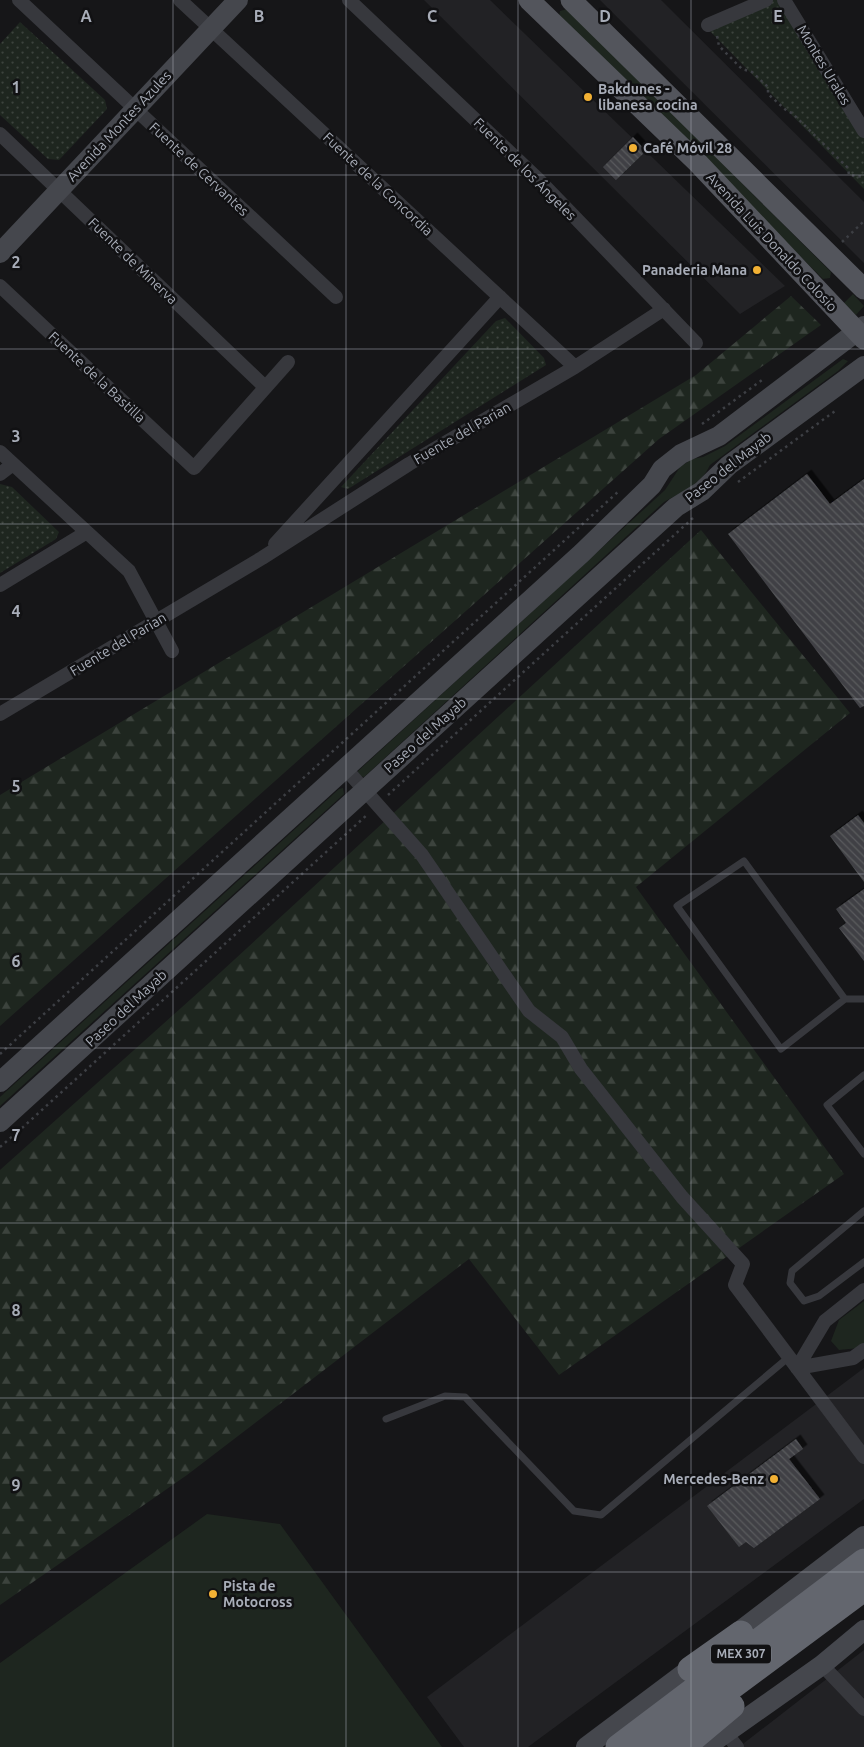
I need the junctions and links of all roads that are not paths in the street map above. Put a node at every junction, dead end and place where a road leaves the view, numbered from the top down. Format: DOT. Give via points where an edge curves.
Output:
graph roads {
  1 [pos="19,0"];
  2 [pos="180,0"];
  3 [pos="238,0"];
  4 [pos="349,0"];
  5 [pos="571,0"];
  6 [pos="766,0"];
  7 [pos="784,0"];
  8 [pos="541,4"];
  9 [pos="711,24"];
  10 [pos="211,29"];
  11 [pos="136,109"];
  12 [pos="864,131"];
  13 [pos="0,134"];
  14 [pos="59,190"];
  15 [pos="0,253"];
  16 [pos="0,286"];
  17 [pos="864,290"];
  18 [pos="336,297"];
  19 [pos="500,297"];
  20 [pos="664,309"];
  21 [pos="862,332"];
  22 [pos="696,343"];
  23 [pos="288,362"];
  24 [pos="864,366"];
  25 [pos="575,367"];
  26 [pos="266,387"];
  27 [pos="0,452"];
  28 [pos="14,464"];
  29 [pos="0,474"];
  30 [pos="87,532"];
  31 [pos="262,558"];
  32 [pos="0,584"];
  33 [pos="156,622"];
  34 [pos="172,651"];
  35 [pos="0,714"];
  36 [pos="345,768"];
  37 [pos="365,789"];
  38 [pos="864,999"];
  39 [pos="846,1000"];
  40 [pos="864,1075"];
  41 [pos="0,1082"];
  42 [pos="0,1122"];
  43 [pos="864,1154"];
  44 [pos="864,1211"];
  45 [pos="864,1262"];
  46 [pos="864,1290"];
  47 [pos="864,1350"];
  48 [pos="793,1362"];
  49 [pos="386,1418"];
  50 [pos="864,1457"];
  51 [pos="864,1536"];
  52 [pos="864,1547"];
  53 [pos="864,1561"];
  54 [pos="864,1589"];
  55 [pos="864,1604"];
  56 [pos="864,1630"];
  57 [pos="815,1656"];
  58 [pos="690,1669"];
  59 [pos="864,1709"];
  60 [pos="731,1740"];
  61 [pos="586,1747"];
  62 [pos="618,1747"];
  63 [pos="651,1747"];
  64 [pos="684,1747"];
  65 [pos="706,1747"];
  1 -- 11 [label="street, Fuente de Cervantes"];
  2 -- 10 [label="street, Fuente de la Concordia"];
  3 -- 10 [label="main road, Avenida Montes Azules"];
  4 -- 20 [label="street, Fuente de los Ángeles" via="539,180"];
  5 -- 17 [label="main road, Avenida Luis Donaldo Colosio"];
  6 -- 9 [label="street"];
  7 -- 12 [label="street, Montes Urales"];
  8 -- 21 [label="main road, Avenida Luis Donaldo Colosio"];
  10 -- 11 [label="main road, Avenida Montes Azules"];
  10 -- 19 [label="street, Fuente de la Concordia"];
  11 -- 14 [label="main road, Avenida Montes Azules"];
  11 -- 18 [label="street, Fuente de Cervantes"];
  13 -- 14 [label="street, Fuente de Minerva"];
  14 -- 15 [label="main road, Avenida Montes Azules"];
  14 -- 26 [label="street, Fuente de Minerva"];
  16 -- 26 [label="street, Fuente de la Bastilla" via="194,468"];
  19 -- 25 [label="street, Fuente de la Concordia"];
  19 -- 31 [label="street, Fuente del Parian"];
  20 -- 22 [label="street, Fuente de los Ángeles"];
  20 -- 25 [label="street, Fuente del Parian"];
  21 -- 36 [label="main road, Paseo del Mayab" via="719,436 681,454 662,469 652,486 582,553"];
  23 -- 26 [label="street"];
  24 -- 37 [label="main road, Paseo del Mayab" via="729,465 702,491 676,507"];
  25 -- 31 [label="street, Fuente del Parian" via="409,464"];
  27 -- 28 [label="street"];
  28 -- 29 [label="street"];
  28 -- 30 [label="street"];
  30 -- 32 [label="street"];
  30 -- 33 [label="street" via="129,571"];
  31 -- 33 [label="street, Fuente del Parian"];
  33 -- 34 [label="street"];
  33 -- 35 [label="street, Fuente del Parian"];
  36 -- 37 [label="street"];
  36 -- 41 [label="main road, Paseo del Mayab"];
  37 -- 42 [label="main road, Paseo del Mayab"];
  37 -- 48 [label="street" via="422,855 529,1011 562,1037 581,1069 682,1198 743,1264 735,1285"];
  38 -- 39 [label="lane"];
  39 -- 39 [label="lane" via="781,1049 677,906 744,861"];
  40 -- 43 [label="lane" via="827,1105"];
  44 -- 45 [label="lane" via="792,1271 790,1283 804,1301 819,1296"];
  46 -- 48 [label="street" via="824,1321"];
  47 -- 48 [label="street" via="853,1358"];
  48 -- 49 [label="lane" via="601,1515 574,1511 465,1397 445,1396"];
  48 -- 50 [label="street"];
  51 -- 58 [label="main road"];
  52 -- 58 [label="highway"];
  53 -- 62 [label="highway, MEX 307"];
  54 -- 63 [label="highway, MEX 307"];
  55 -- 57 [label="highway"];
  56 -- 57 [label="main road"];
  57 -- 59 [label="street"];
  57 -- 60 [label="main road"];
  57 -- 64 [label="highway" via="732,1706"];
  58 -- 61 [label="main road"];
  60 -- 65 [label="main road"];
}
